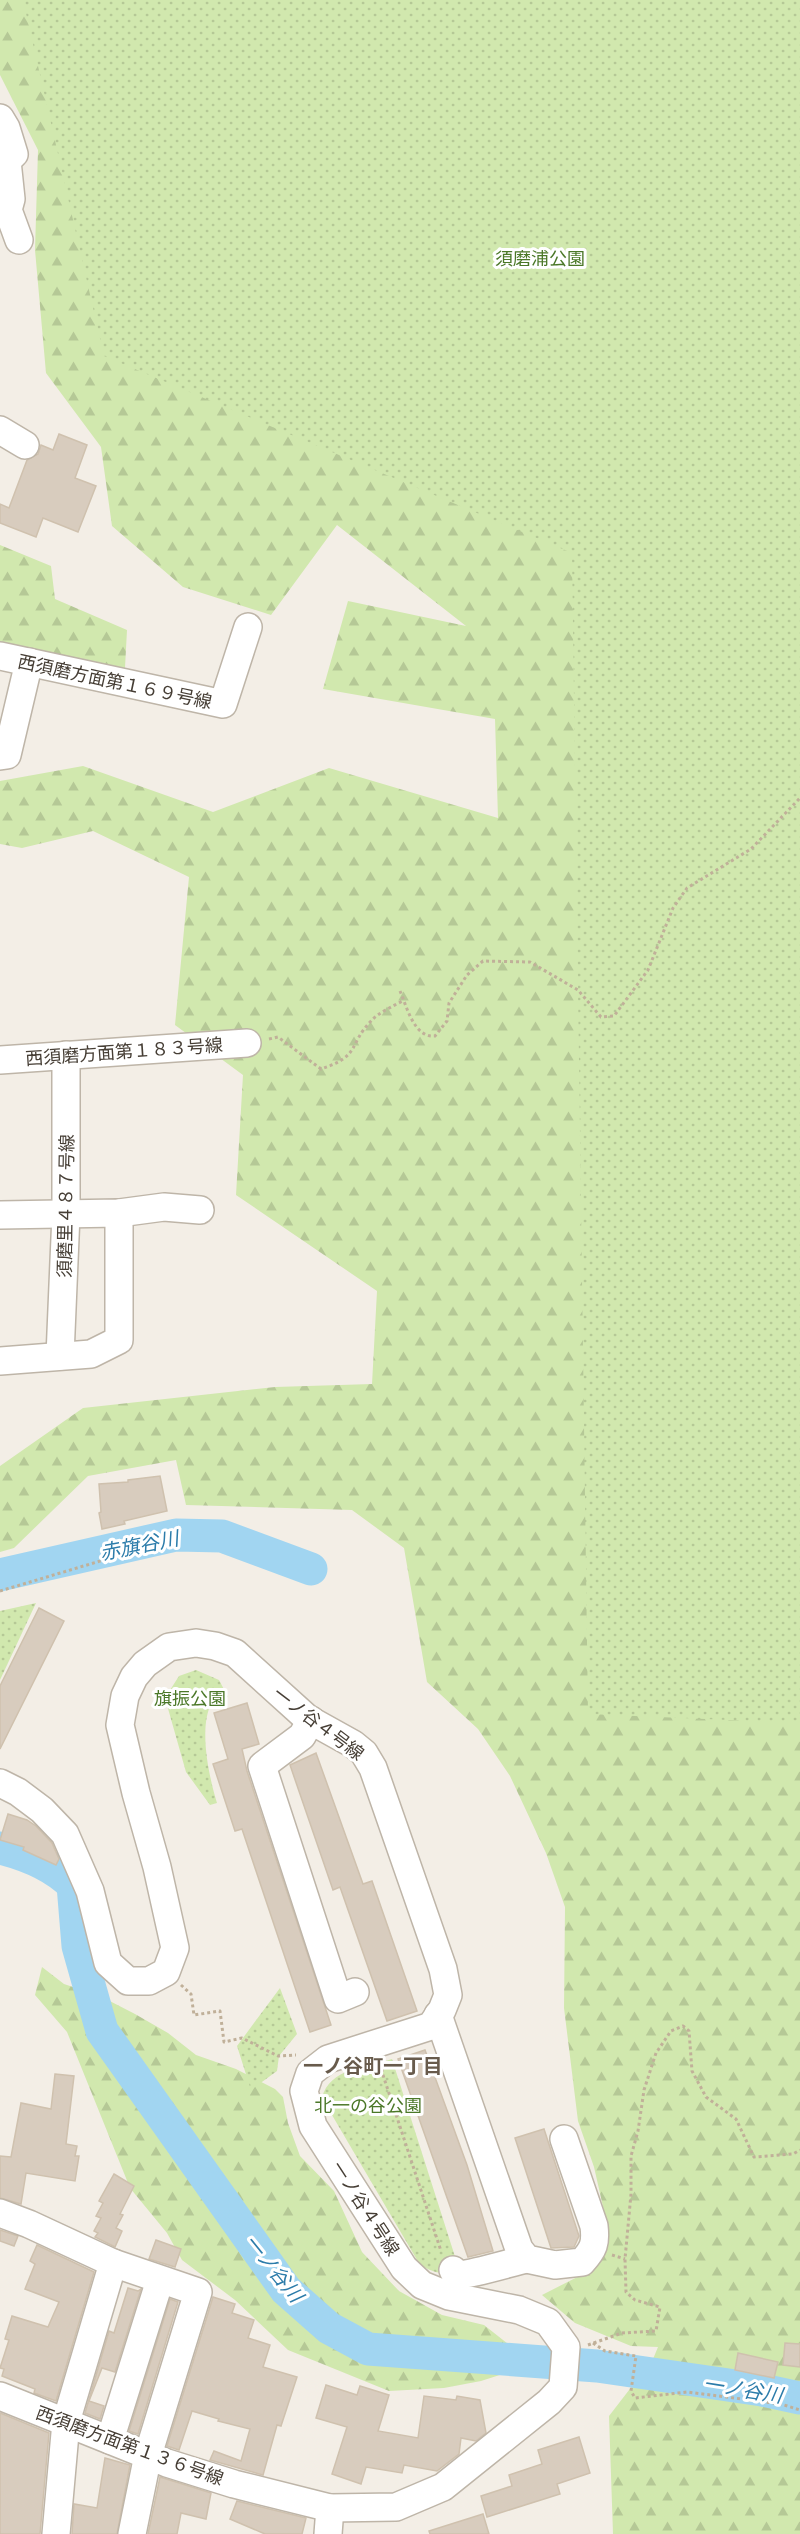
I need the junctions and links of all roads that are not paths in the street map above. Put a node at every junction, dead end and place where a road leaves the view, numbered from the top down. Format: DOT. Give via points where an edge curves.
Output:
graph roads {
  1 [pos="0,118"];
  2 [pos="19,240"];
  3 [pos="0,429"];
  4 [pos="25,445"];
  5 [pos="248,627"];
  6 [pos="0,656"];
  7 [pos="29,662"];
  8 [pos="0,756"];
  9 [pos="247,1043"];
  10 [pos="66,1055"];
  11 [pos="0,1060"];
  12 [pos="200,1210"];
  13 [pos="119,1213"];
  14 [pos="66,1214"];
  15 [pos="0,1215"];
  16 [pos="60,1356"];
  17 [pos="0,1361"];
  18 [pos="311,1720"];
  19 [pos="0,1783"];
  20 [pos="355,1992"];
  21 [pos="438,2015"];
  22 [pos="564,2139"];
  23 [pos="0,2213"];
  24 [pos="527,2259"];
  25 [pos="113,2263"];
  26 [pos="453,2270"];
  27 [pos="160,2280"];
  28 [pos="563,2387"];
  29 [pos="0,2396"];
  30 [pos="66,2422"];
  31 [pos="110,2440"];
  32 [pos="148,2455"];
  33 [pos="329,2521"];
  34 [pos="56,2534"];
  35 [pos="132,2534"];
  1 -- 2 [label="street" via="14,154 7,160 11,199 8,210"];
  3 -- 4 [label="street"];
  5 -- 7 [label="street, 西須磨方面第１６９号線" via="223,704"];
  6 -- 7 [label="street, 西須磨方面第１６９号線"];
  7 -- 8 [label="street" via="7,754"];
  9 -- 10 [label="street, 西須磨方面第１８３号線"];
  10 -- 11 [label="street, 西須磨方面第１８３号線"];
  10 -- 14 [label="street, 須磨里４８７号線"];
  12 -- 13 [label="street" via="164,1207"];
  13 -- 14 [label="street"];
  13 -- 16 [label="street" via="119,1340 91,1354"];
  14 -- 15 [label="street"];
  14 -- 16 [label="street, 須磨里４８７号線"];
  16 -- 17 [label="street"];
  18 -- 19 [label="street, 一ノ谷４号線" via="235,1653 215,1646 196,1643 169,1647 134,1677 125,1696 120,1725 175,1948 166,1972 149,1981 128,1981 108,1963 90,1891 65,1834 42,1810"];
  18 -- 20 [label="street" via="302,1736 262,1766 338,1999"];
  18 -- 21 [label="street, 一ノ谷４号線" via="364,1753 373,1768 443,1969 448,1995"];
  21 -- 24 [label="street" via="519,2249"];
  21 -- 28 [label="street, 一ノ谷４号線" via="431,2025 328,2059 310,2073 304,2091 312,2126 404,2268 422,2285 448,2296 519,2310 548,2322 573,2347"];
  22 -- 24 [label="street" via="596,2241 582,2262 555,2265"];
  23 -- 25 [label="street"];
  24 -- 26 [label="street" via="463,2276"];
  25 -- 27 [label="street"];
  25 -- 30 [label="street"];
  27 -- 31 [label="street"];
  27 -- 32 [label="street" via="198,2292"];
  28 -- 33 [label="street, 西須磨方面第１３６号線" via="443,2487 396,2507"];
  29 -- 30 [label="street, 西須磨方面第１３６号線"];
  30 -- 31 [label="street, 西須磨方面第１３６号線"];
  30 -- 34 [label="street"];
  31 -- 32 [label="street, 西須磨方面第１３６号線"];
  32 -- 33 [label="street, 西須磨方面第１３６号線"];
  32 -- 35 [label="street"];
}
